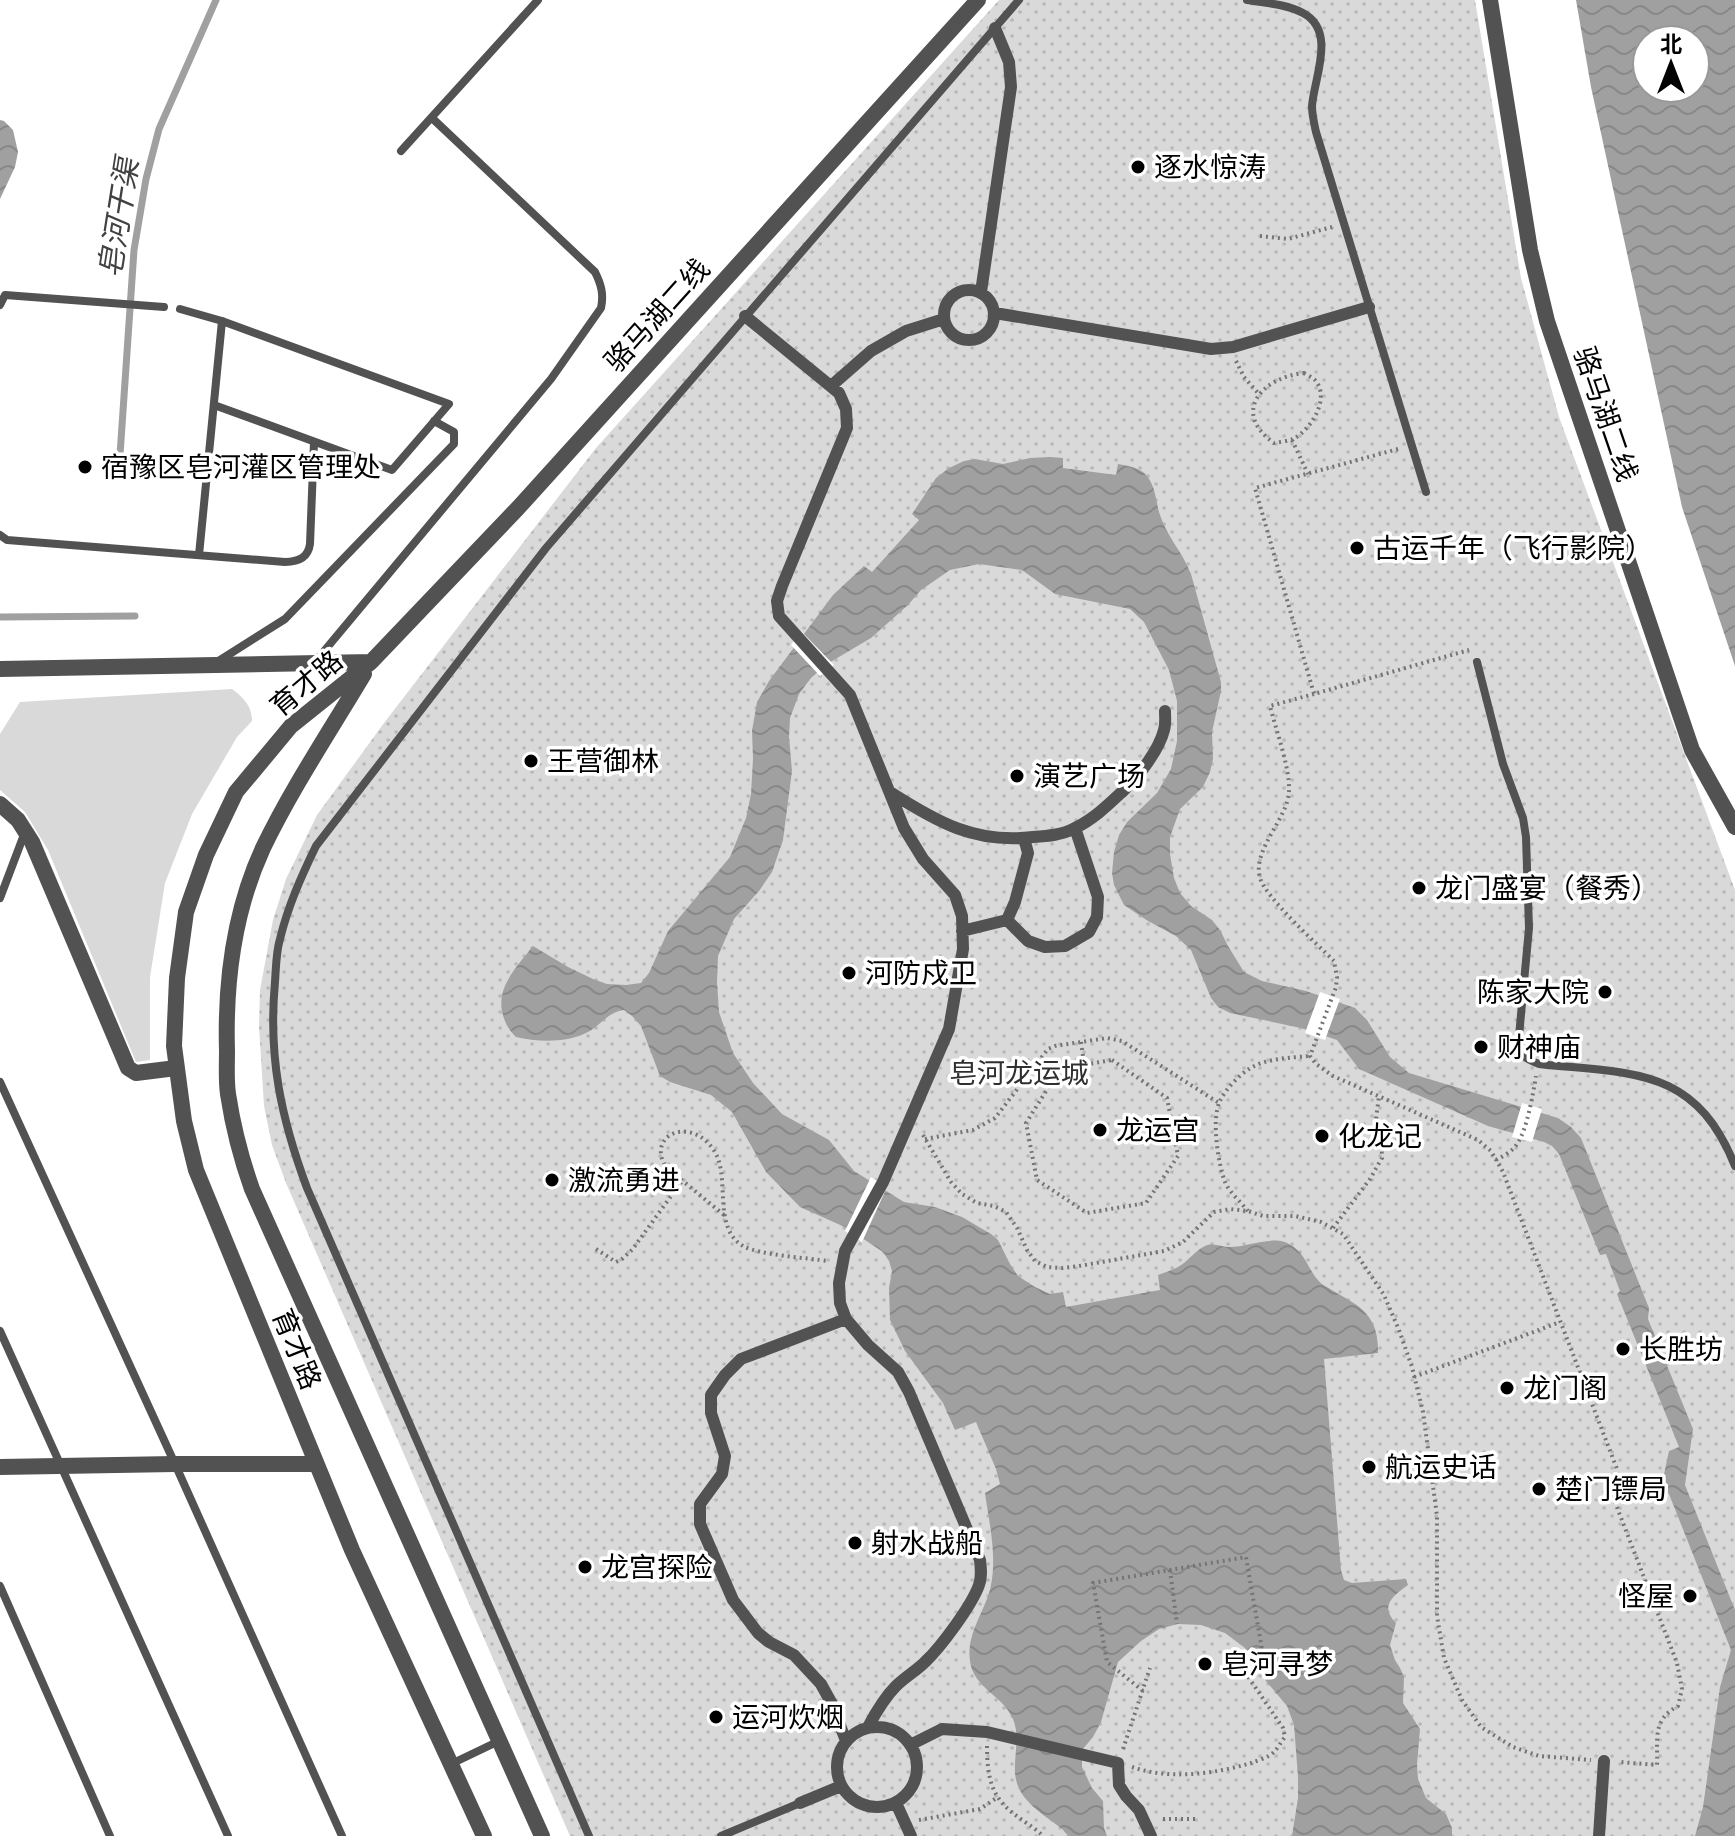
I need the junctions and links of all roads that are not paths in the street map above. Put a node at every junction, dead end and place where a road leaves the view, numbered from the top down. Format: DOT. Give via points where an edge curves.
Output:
graph roads {
  1 [pos="538,0"];
  2 [pos="978,0"];
  3 [pos="1019,0"];
  4 [pos="1247,0"];
  5 [pos="1490,0"];
  6 [pos="995,28"];
  7 [pos="432,118"];
  8 [pos="401,151"];
  9 [pos="981,292"];
  10 [pos="3,295"];
  11 [pos="0,305"];
  12 [pos="164,307"];
  13 [pos="1369,307"];
  14 [pos="180,309"];
  15 [pos="995,313"];
  16 [pos="745,316"];
  17 [pos="944,319"];
  18 [pos="222,321"];
  19 [pos="831,386"];
  20 [pos="214,405"];
  21 [pos="434,421"];
  22 [pos="314,442"];
  23 [pos="1426,492"];
  24 [pos="0,535"];
  25 [pos="199,555"];
  26 [pos="371,662"];
  27 [pos="1477,662"];
  28 [pos="315,663"];
  29 [pos="213,665"];
  30 [pos="0,669"];
  31 [pos="1165,711"];
  32 [pos="890,792"];
  33 [pos="0,804"];
  34 [pos="1735,827"];
  35 [pos="1075,828"];
  36 [pos="26,832"];
  37 [pos="1024,838"];
  38 [pos="0,898"];
  39 [pos="1007,920"];
  40 [pos="962,931"];
  41 [pos="176,1068"];
  42 [pos="0,1082"];
  43 [pos="1735,1166"];
  44 [pos="846,1319"];
  45 [pos="0,1331"];
  46 [pos="175,1464"];
  47 [pos="316,1464"];
  48 [pos="62,1466"];
  49 [pos="0,1467"];
  50 [pos="0,1586"];
  51 [pos="868,1727"];
  52 [pos="499,1741"];
  53 [pos="846,1741"];
  54 [pos="910,1745"];
  55 [pos="1604,1761"];
  56 [pos="451,1764"];
  57 [pos="841,1786"];
  58 [pos="800,1803"];
  59 [pos="896,1803"];
  60 [pos="110,1836"];
  61 [pos="228,1836"];
  62 [pos="342,1836"];
  63 [pos="484,1836"];
  64 [pos="542,1836"];
  65 [pos="589,1836"];
  66 [pos="721,1836"];
  67 [pos="911,1836"];
  68 [pos="1151,1836"];
  69 [pos="1599,1836"];
  1 -- 7 [label="lane"];
  2 -- 26 [label="street, 骆马湖二线" via="518,508"];
  3 -- 6 [label="lane"];
  4 -- 13 [label="lane" via="1300,11 1315,24 1321,58 1313,117"];
  5 -- 34 [label="street, 骆马湖二线" via="1530,250 1547,321 1692,750"];
  6 -- 9 [label="street" via="1009,62 1011,87"];
  6 -- 16 [label="lane"];
  7 -- 8 [label="lane"];
  7 -- 28 [label="lane" via="595,272 604,296 551,379"];
  9 -- 15 [label="street"];
  9 -- 17 [label="street" via="965,290 951,297"];
  10 -- 11 [label="lane"];
  10 -- 12 [label="lane"];
  13 -- 15 [label="street" via="1211,349"];
  13 -- 23 [label="lane"];
  14 -- 18 [label="lane"];
  15 -- 17 [label="street" via="990,329 976,339 958,337"];
  16 -- 19 [label="street"];
  16 -- 65 [label="lane" via="546,548 316,846 295,888 279,942 274,1057 296,1158"];
  17 -- 19 [label="street" via="906,331 871,351"];
  18 -- 20 [label="lane"];
  18 -- 21 [label="lane" via="449,404"];
  19 -- 32 [label="street" via="846,409 847,428 782,586 779,616 850,695"];
  20 -- 22 [label="lane"];
  20 -- 25 [label="lane"];
  21 -- 22 [label="lane" via="392,470"];
  21 -- 29 [label="lane" via="454,432 454,444 285,619"];
  22 -- 25 [label="lane" via="310,544 303,558 292,562"];
  24 -- 25 [label="lane" via="7,540"];
  26 -- 28 [label="street"];
  26 -- 41 [label="street, 育才路" via="291,726 236,792 186,912 177,978"];
  26 -- 52 [label="street, 育才路" via="262,850 239,916 228,985 228,1091 252,1189"];
  27 -- 43 [label="lane" via="1526,837 1529,928 1518,1047 1522,1055 1539,1064 1633,1074 1680,1091 1718,1130"];
  28 -- 29 [label="street"];
  29 -- 30 [label="street"];
  31 -- 35 [label="street" via="1164,729 1151,758 1130,785"];
  32 -- 37 [label="street" via="962,830"];
  32 -- 40 [label="street" via="904,828 955,895"];
  33 -- 36 [label="street"];
  35 -- 37 [label="street"];
  35 -- 39 [label="street" via="1098,897 1097,917 1089,932 1065,946 1045,947 1028,941"];
  36 -- 38 [label="lane"];
  36 -- 41 [label="street" via="128,1068 136,1073"];
  37 -- 39 [label="street" via="1028,853"];
  39 -- 40 [label="street"];
  40 -- 44 [label="street" via="949,1029 883,1182 845,1251 839,1283"];
  41 -- 47 [label="street, 育才路" via="196,1170"];
  42 -- 46 [label="lane"];
  44 -- 51 [label="street" via="898,1372 909,1392 982,1572 980,1584 943,1641 898,1683"];
  44 -- 53 [label="street" via="741,1359 725,1375 711,1395 711,1413 725,1456 722,1474 700,1504 700,1524 733,1600 758,1633 794,1655 821,1684"];
  45 -- 48 [label="lane"];
  46 -- 47 [label="street"];
  46 -- 48 [label="street"];
  46 -- 62 [label="lane"];
  47 -- 56 [label="street, 育才路"];
  48 -- 49 [label="street"];
  48 -- 61 [label="lane"];
  50 -- 60 [label="lane"];
  51 -- 53 [label="street"];
  51 -- 54 [label="street" via="895,1731"];
  52 -- 56 [label="lane"];
  52 -- 64 [label="street, 育才路"];
  53 -- 57 [label="street" via="836,1765"];
  54 -- 59 [label="street" via="916,1778"];
  54 -- 68 [label="street" via="942,1729 987,1732 1118,1763 1119,1785"];
  55 -- 69 [label="street"];
  56 -- 63 [label="street, 育才路"];
  57 -- 58 [label="street"];
  57 -- 59 [label="street" via="862,1806"];
  58 -- 66 [label="lane"];
  59 -- 67 [label="street"];
}
